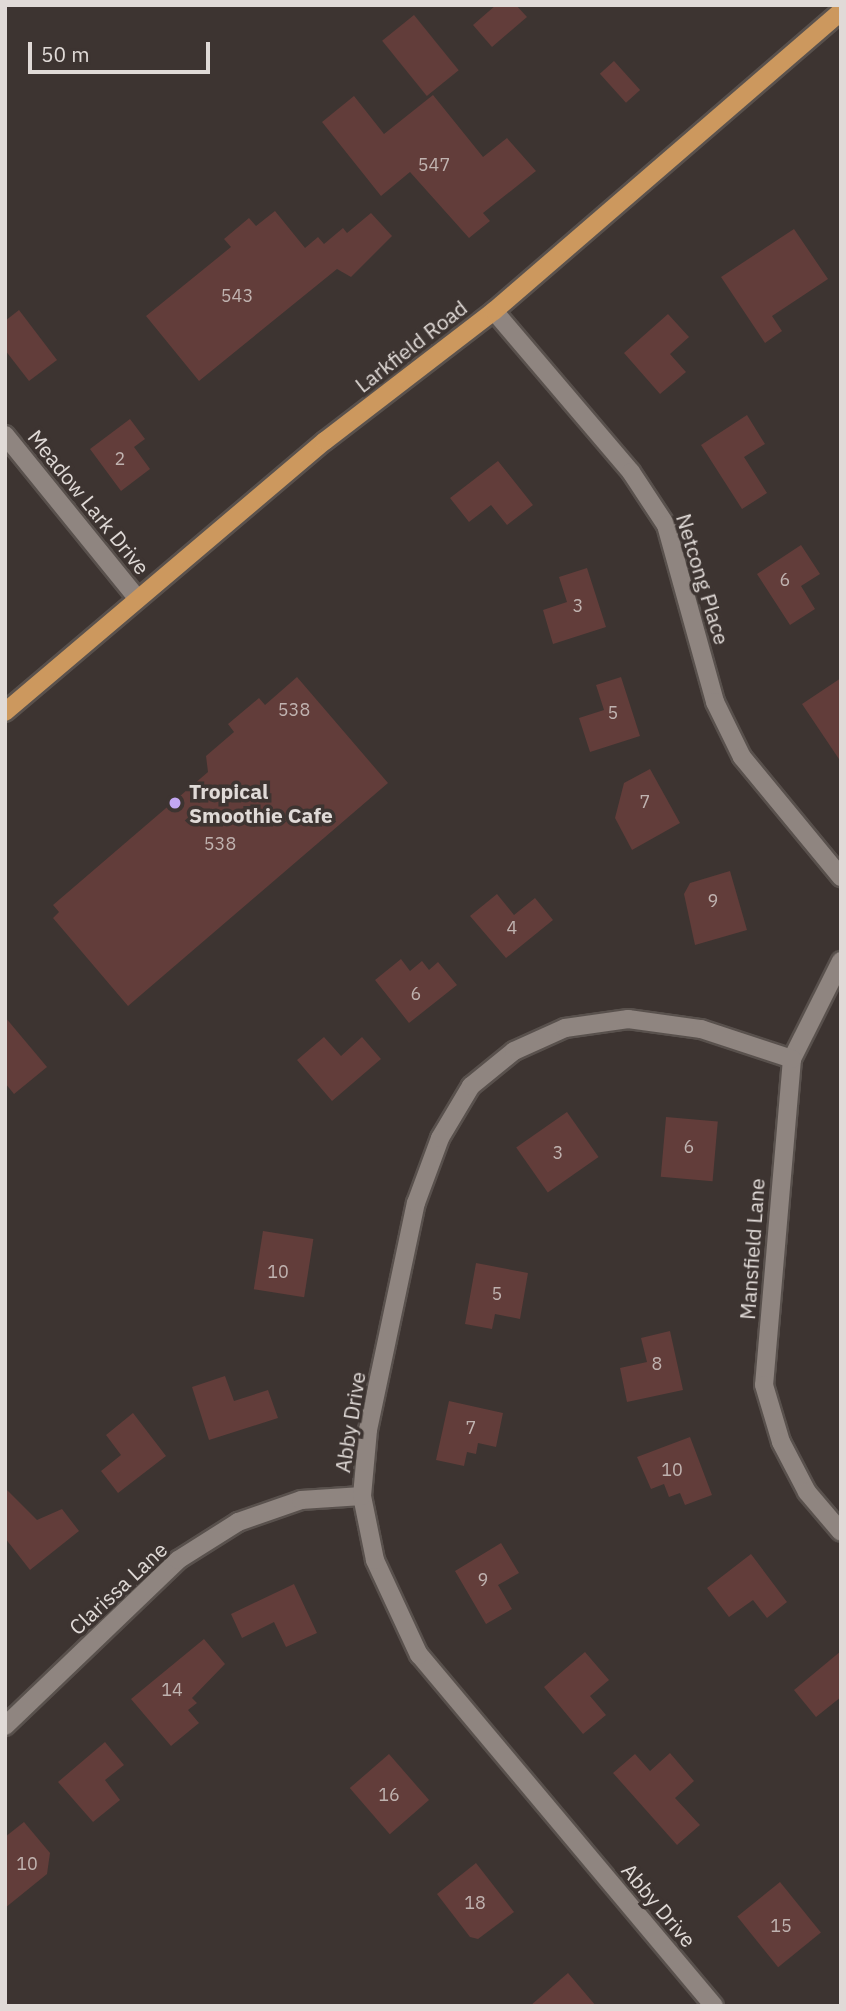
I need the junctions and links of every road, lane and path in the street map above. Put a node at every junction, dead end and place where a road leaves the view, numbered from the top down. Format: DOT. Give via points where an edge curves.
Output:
graph roads {
  1 [pos="841,12"];
  2 [pos="494,311"];
  3 [pos="5,435"];
  4 [pos="137,598"];
  5 [pos="5,712"];
  6 [pos="841,877"];
  7 [pos="841,961"];
  8 [pos="792,1059"];
  9 [pos="362,1496"];
  10 [pos="841,1531"];
  11 [pos="5,1726"];
  12 [pos="714,2006"];
  1 -- 2 [label="main road, Larkfield Road"];
  2 -- 4 [label="main road, Larkfield Road"];
  2 -- 6 [label="street, Netcong Place" via="631,472 666,525 715,702 742,757"];
  3 -- 4 [label="street, Meadow Lark Drive"];
  4 -- 5 [label="main road, Larkfield Road"];
  7 -- 8 [label="street, Mansfield Lane"];
  8 -- 9 [label="street, Abby Drive" via="701,1029 628,1019 565,1028 514,1051 471,1086 440,1138 416,1203 368,1430"];
  8 -- 10 [label="street, Mansfield Lane" via="764,1385 781,1442 807,1492"];
  9 -- 11 [label="street, Clarissa Lane" via="302,1500 238,1522 178,1560"];
  9 -- 12 [label="street, Abby Drive" via="375,1560 419,1656"];
}
